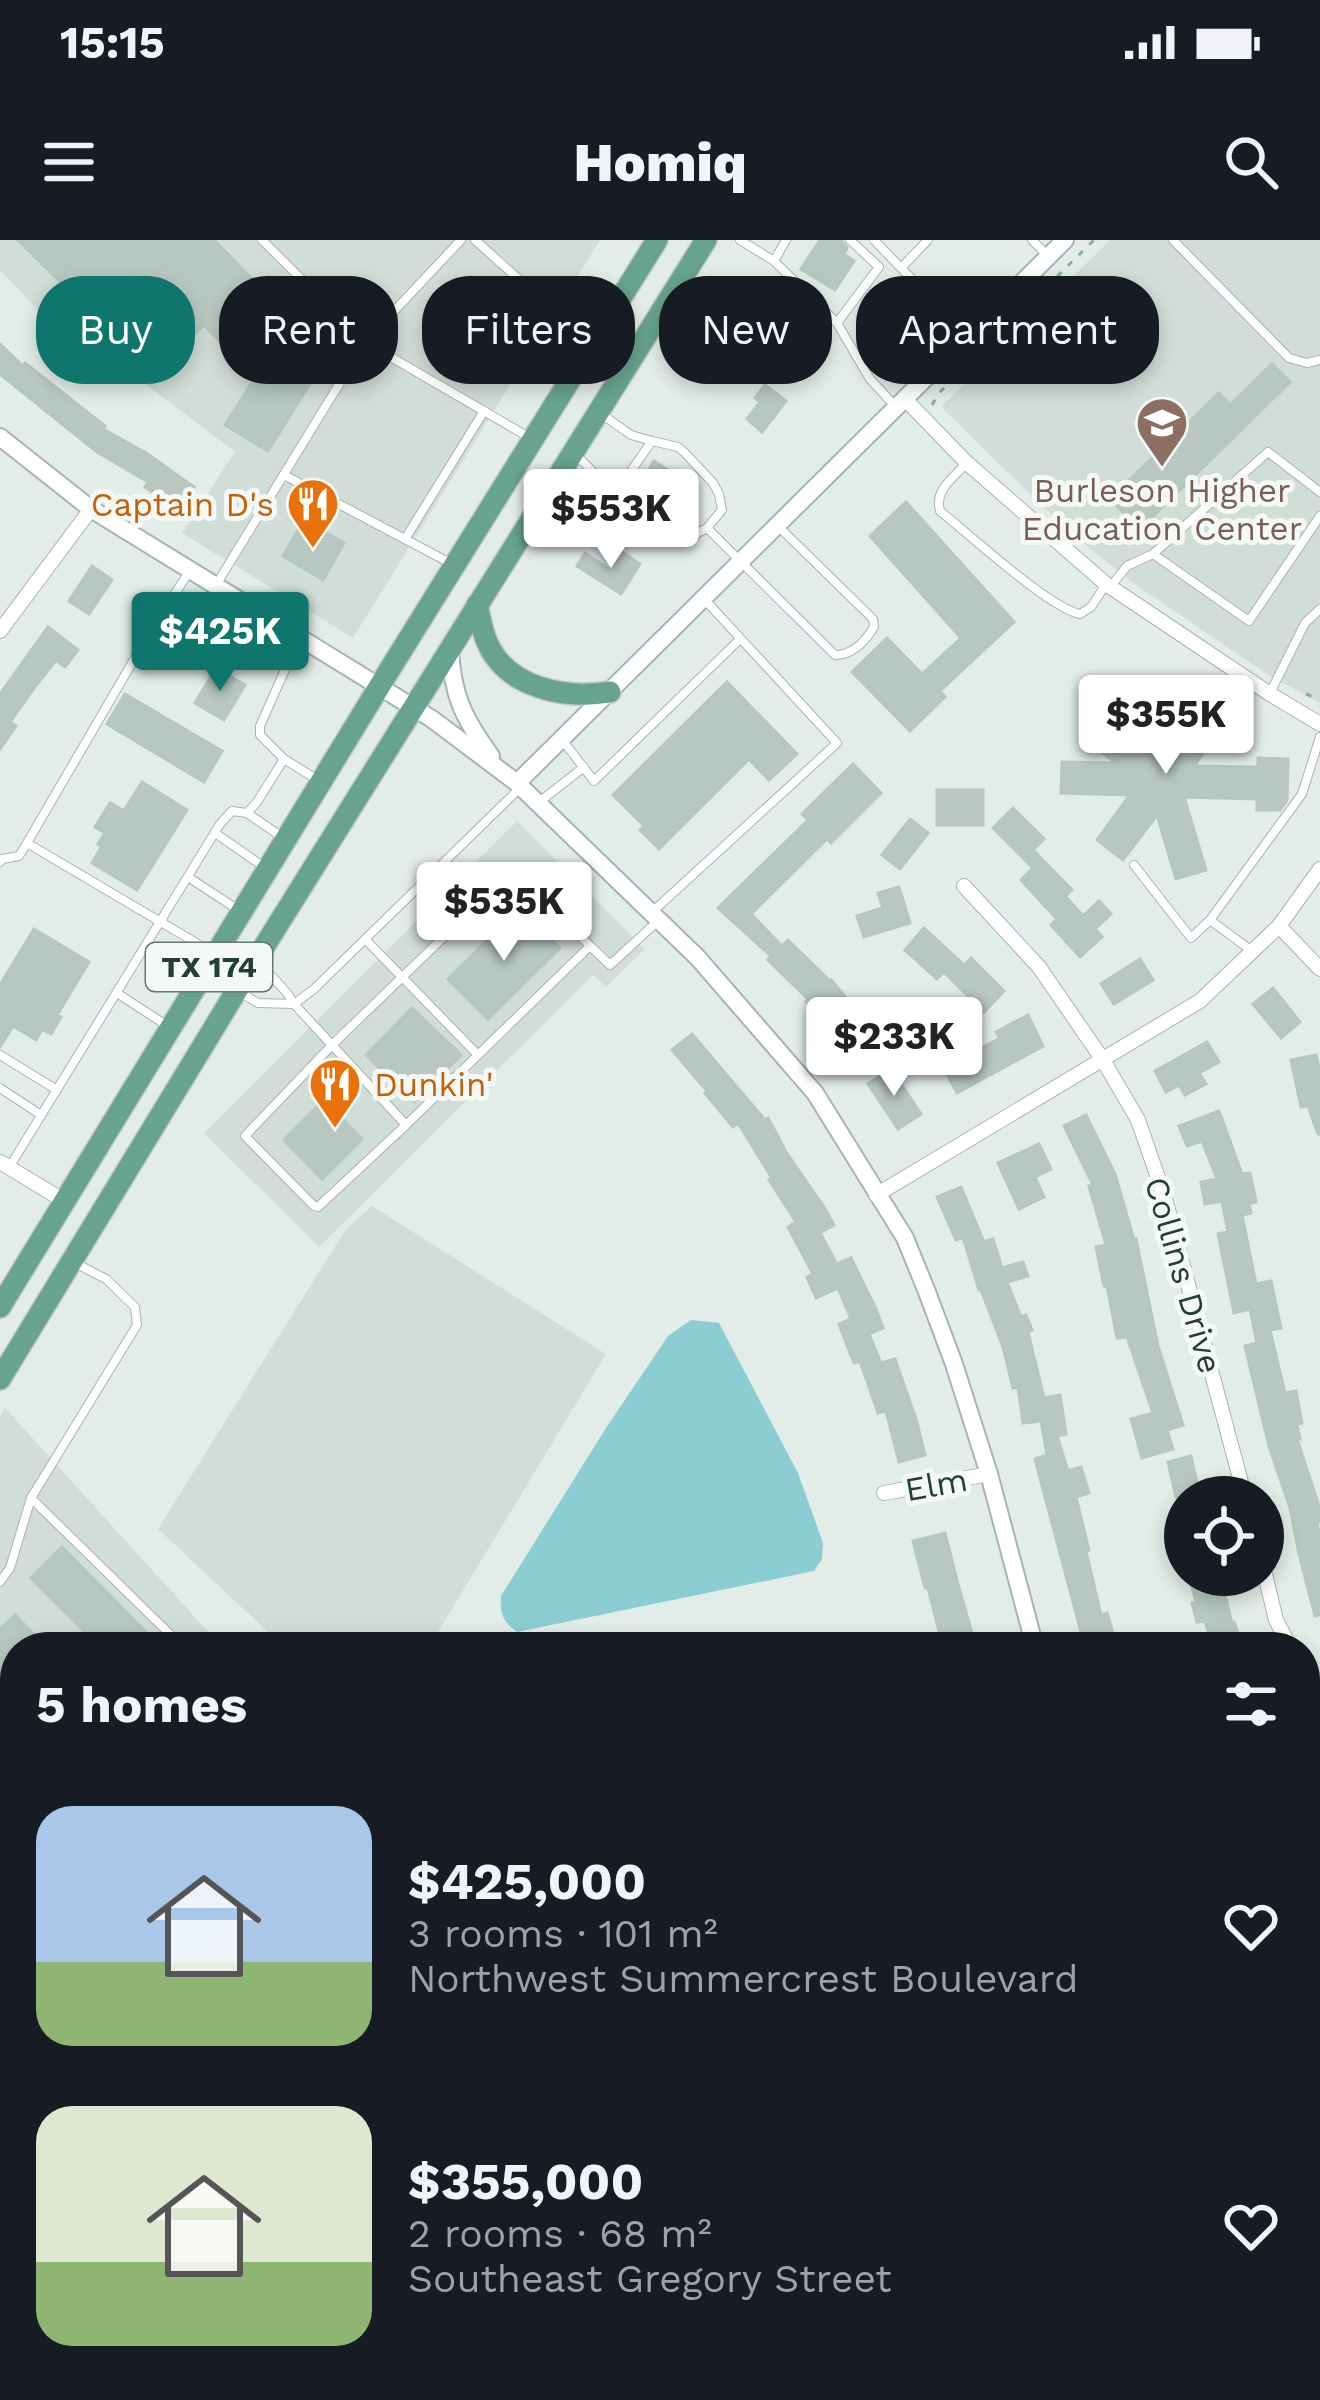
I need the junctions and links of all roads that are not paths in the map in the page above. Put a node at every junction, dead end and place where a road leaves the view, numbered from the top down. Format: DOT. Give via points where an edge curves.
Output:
graph roads {
  1 [pos="262,240"];
  2 [pos="461,240"];
  3 [pos="475,240"];
  4 [pos="657,240"];
  5 [pos="706,240"];
  6 [pos="740,240"];
  7 [pos="786,240"];
  8 [pos="850,240"];
  9 [pos="874,240"];
  10 [pos="928,240"];
  11 [pos="1032,240"];
  12 [pos="1065,240"];
  13 [pos="1173,240"];
  14 [pos="1048,256"];
  15 [pos="774,260"];
  16 [pos="901,268"];
  17 [pos="298,276"];
  18 [pos="515,276"];
  19 [pos="635,276"];
  20 [pos="909,276"];
  21 [pos="1028,276"];
  22 [pos="398,307"];
  23 [pos="836,323"];
  24 [pos="1320,360"];
  25 [pos="398,361"];
  26 [pos="339,384"];
  27 [pos="568,384"];
  28 [pos="918,384"];
  29 [pos="900,402"];
  30 [pos="484,411"];
  31 [pos="598,411"];
  32 [pos="0,437"];
  33 [pos="533,439"];
  34 [pos="652,441"];
  35 [pos="573,451"];
  36 [pos="967,463"];
  37 [pos="284,475"];
  38 [pos="1320,492"];
  39 [pos="615,494"];
  40 [pos="91,509"];
  41 [pos="1320,516"];
  42 [pos="777,525"];
  43 [pos="706,528"];
  44 [pos="405,539"];
  45 [pos="1153,554"];
  46 [pos="743,562"];
  47 [pos="454,566"];
  48 [pos="190,571"];
  49 [pos="216,585"];
  50 [pos="1108,586"];
  51 [pos="705,600"];
  52 [pos="477,605"];
  53 [pos="166,606"];
  54 [pos="1320,609"];
  55 [pos="0,631"];
  56 [pos="740,639"];
  57 [pos="302,640"];
  58 [pos="450,648"];
  59 [pos="288,663"];
  60 [pos="380,687"];
  61 [pos="1272,689"];
  62 [pos="610,692"];
  63 [pos="413,707"];
  64 [pos="1320,724"];
  65 [pos="1320,737"];
  66 [pos="562,740"];
  67 [pos="284,758"];
  68 [pos="584,767"];
  69 [pos="513,781"];
  70 [pos="321,783"];
  71 [pos="537,803"];
  72 [pos="247,813"];
  73 [pos="215,833"];
  74 [pos="286,840"];
  75 [pos="27,844"];
  76 [pos="0,862"];
  77 [pos="1134,865"];
  78 [pos="268,869"];
  79 [pos="1320,869"];
  80 [pos="188,877"];
  81 [pos="964,886"];
  82 [pos="242,913"];
  83 [pos="654,917"];
  84 [pos="1210,920"];
  85 [pos="161,921"];
  86 [pos="1279,926"];
  87 [pos="365,939"];
  88 [pos="590,946"];
  89 [pos="1252,951"];
  90 [pos="216,955"];
  91 [pos="256,960"];
  92 [pos="1320,969"];
  93 [pos="403,976"];
  94 [pos="237,990"];
  95 [pos="117,992"];
  96 [pos="294,1004"];
  97 [pos="171,1028"];
  98 [pos="332,1045"];
  99 [pos="0,1055"];
  100 [pos="478,1055"];
  101 [pos="1103,1060"];
  102 [pos="0,1088"];
  103 [pos="57,1090"];
  104 [pos="41,1115"];
  105 [pos="406,1125"];
  106 [pos="4,1164"];
  107 [pos="876,1195"];
  108 [pos="66,1202"];
  109 [pos="73,1262"];
  110 [pos="0,1307"];
  111 [pos="0,1379"];
  112 [pos="989,1474"];
  113 [pos="1239,1476"];
  114 [pos="884,1493"];
  115 [pos="32,1498"];
  116 [pos="0,1582"];
  117 [pos="1270,1596"];
  118 [pos="168,1632"];
  119 [pos="1031,1632"];
  120 [pos="1282,1632"];
  1 -- 17 [label="lane"];
  2 -- 22 [label="lane"];
  3 -- 18 [label="lane"];
  4 -- 19 [label="main road, TX 174"];
  5 -- 31 [label="main road, TX 174"];
  6 -- 15 [label="lane"];
  7 -- 15 [label="lane"];
  8 -- 23 [label="lane" via="879,267"];
  9 -- 16 [label="lane"];
  10 -- 16 [label="lane"];
  11 -- 14 [label="lane"];
  12 -- 14 [label="street"];
  13 -- 24 [label="lane" via="1289,358"];
  14 -- 21 [label="street"];
  15 -- 23 [label="lane"];
  16 -- 20 [label="lane"];
  23 -- 29 [label="lane" via="870,379"];
  25 -- 30 [label="lane"];
  26 -- 37 [label="lane"];
  27 -- 33 [label="main road, TX 174"];
  28 -- 29 [label="street"];
  29 -- 36 [label="street"];
  29 -- 42 [label="street"];
  30 -- 33 [label="lane"];
  30 -- 44 [label="lane"];
  31 -- 34 [label="lane"];
  31 -- 35 [label="main road, TX 174"];
  32 -- 40 [label="street"];
  33 -- 47 [label="main road, TX 174"];
  34 -- 39 [label="lane"];
  34 -- 43 [label="lane" via="678,447 719,494 722,510"];
  35 -- 39 [label="lane"];
  35 -- 52 [label="main road, TX 174"];
  36 -- 50 [label="street"];
  36 -- 50 [label="lane" via="941,490 940,511 1070,612 1091,607"];
  37 -- 44 [label="lane"];
  37 -- 49 [label="lane"];
  38 -- 45 [label="lane" via="1268,452"];
  39 -- 43 [label="lane" via="678,538"];
  40 -- 48 [label="street"];
  40 -- 55 [label="street"];
  41 -- 45 [label="lane" via="1249,621"];
  42 -- 46 [label="street"];
  42 -- 46 [label="lane" via="873,620 868,637 835,655"];
  43 -- 46 [label="lane"];
  44 -- 47 [label="lane"];
  45 -- 50 [label="lane"];
  46 -- 51 [label="street"];
  47 -- 60 [label="main road, TX 174"];
  48 -- 49 [label="street"];
  48 -- 53 [label="lane"];
  49 -- 57 [label="street"];
  50 -- 61 [label="street"];
  51 -- 56 [label="lane"];
  51 -- 62 [label="street"];
  52 -- 58 [label="main road, TX 174"];
  52 -- 62 [label="main road" via="488,643 516,675 549,692"];
  53 -- 59 [label="lane" via="178,630 208,646"];
  53 -- 75 [label="lane"];
  54 -- 61 [label="lane"];
  56 -- 68 [label="lane" via="595,781"];
  56 -- 83 [label="lane" via="837,743"];
  57 -- 59 [label="lane"];
  57 -- 60 [label="street"];
  58 -- 63 [label="main road, TX 174"];
  58 -- 69 [label="street" via="456,697"];
  59 -- 67 [label="lane" via="260,726"];
  60 -- 63 [label="street"];
  60 -- 70 [label="main road, TX 174"];
  61 -- 64 [label="street"];
  62 -- 66 [label="street"];
  63 -- 69 [label="street"];
  63 -- 91 [label="main road, TX 174"];
  65 -- 84 [label="lane" via="1302,794"];
  66 -- 68 [label="lane"];
  66 -- 69 [label="street"];
  67 -- 70 [label="lane"];
  67 -- 72 [label="lane"];
  68 -- 71 [label="lane"];
  69 -- 71 [label="street"];
  69 -- 87 [label="lane"];
  70 -- 74 [label="main road, TX 174"];
  71 -- 83 [label="street"];
  72 -- 73 [label="lane" via="232,812"];
  72 -- 74 [label="lane"];
  73 -- 78 [label="lane"];
  73 -- 80 [label="lane"];
  74 -- 78 [label="main road, TX 174"];
  75 -- 76 [label="lane"];
  75 -- 85 [label="lane"];
  77 -- 84 [label="lane" via="1191,938"];
  78 -- 82 [label="main road, TX 174"];
  79 -- 86 [label="street"];
  80 -- 82 [label="lane"];
  80 -- 85 [label="lane"];
  81 -- 101 [label="street, Collins Drive" via="1040,967"];
  82 -- 90 [label="main road, TX 174"];
  83 -- 88 [label="lane" via="610,964"];
  83 -- 107 [label="street" via="815,1093"];
  84 -- 89 [label="lane"];
  85 -- 90 [label="lane"];
  85 -- 95 [label="lane"];
  86 -- 89 [label="street"];
  86 -- 92 [label="street"];
  87 -- 93 [label="lane"];
  87 -- 96 [label="lane"];
  88 -- 93 [label="lane" via="514,870"];
  88 -- 100 [label="lane"];
  89 -- 101 [label="street" via="1200,1001"];
  90 -- 97 [label="main road, TX 174"];
  91 -- 94 [label="main road, TX 174"];
  91 -- 96 [label="lane"];
  93 -- 98 [label="lane"];
  93 -- 100 [label="lane"];
  94 -- 96 [label="lane" via="258,1003"];
  94 -- 109 [label="main road, TX 174"];
  95 -- 97 [label="lane"];
  95 -- 103 [label="lane"];
  96 -- 98 [label="lane"];
  97 -- 108 [label="main road, TX 174"];
  98 -- 105 [label="lane"];
  98 -- 105 [label="lane" via="246,1139 318,1207"];
  99 -- 103 [label="lane"];
  100 -- 105 [label="lane"];
  101 -- 107 [label="street"];
  101 -- 113 [label="street, Collins Drive" via="1138,1120 1163,1195"];
  102 -- 104 [label="lane"];
  103 -- 104 [label="lane"];
  104 -- 106 [label="lane"];
  106 -- 108 [label="street"];
  107 -- 112 [label="street" via="927,1292"];
  108 -- 110 [label="main road, TX 174"];
  109 -- 111 [label="main road, TX 174"];
  109 -- 115 [label="lane" via="135,1307 137,1325"];
  112 -- 114 [label="street, Elm"];
  112 -- 119 [label="street"];
  115 -- 116 [label="lane"];
  115 -- 118 [label="lane"];
  117 -- 120 [label="street"];
}
